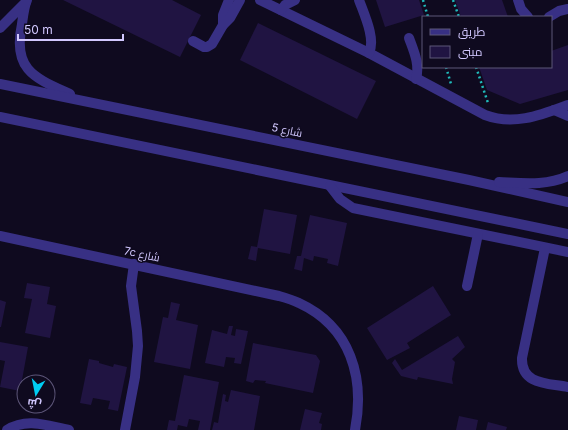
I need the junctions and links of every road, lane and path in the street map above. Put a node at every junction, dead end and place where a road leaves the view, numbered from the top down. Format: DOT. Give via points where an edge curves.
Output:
graph roads {
  1 [pos="229,0"];
  2 [pos="240,0"];
  3 [pos="260,0"];
  4 [pos="295,0"];
  5 [pos="359,0"];
  6 [pos="422,0"];
  7 [pos="453,0"];
  8 [pos="518,0"];
  9 [pos="27,1"];
  10 [pos="566,6"];
  11 [pos="281,10"];
  12 [pos="428,16"];
  13 [pos="459,16"];
  14 [pos="527,16"];
  15 [pos="551,16"];
  16 [pos="223,24"];
  17 [pos="0,28"];
  18 [pos="409,38"];
  19 [pos="193,41"];
  20 [pos="369,53"];
  21 [pos="476,68"];
  22 [pos="416,79"];
  23 [pos="0,84"];
  24 [pos="87,102"];
  25 [pos="568,105"];
  26 [pos="554,110"];
  27 [pos="568,116"];
  28 [pos="0,117"];
  29 [pos="494,119"];
  30 [pos="568,176"];
  31 [pos="469,180"];
  32 [pos="330,186"];
  33 [pos="568,202"];
  34 [pos="478,234"];
  35 [pos="568,234"];
  36 [pos="0,236"];
  37 [pos="545,248"];
  38 [pos="568,252"];
  39 [pos="134,264"];
  40 [pos="467,286"];
  41 [pos="568,387"];
  42 [pos="7,430"];
  43 [pos="70,430"];
  44 [pos="125,430"];
  45 [pos="355,430"];
  1 -- 16 [label="street" via="223,15"];
  2 -- 16 [label="street" via="230,18"];
  3 -- 11 [label="street"];
  4 -- 11 [label="street"];
  5 -- 20 [label="street" via="371,37"];
  6 -- 12 [label="path"];
  7 -- 13 [label="path"];
  8 -- 14 [label="street"];
  9 -- 17 [label="street"];
  9 -- 24 [label="street" via="19,43 28,70 43,82"];
  10 -- 15 [label="street"];
  11 -- 20 [label="street"];
  16 -- 19 [label="street" via="210,46"];
  18 -- 22 [label="street" via="417,61"];
  20 -- 22 [label="street"];
  21 -- 29 [label="path"];
  22 -- 29 [label="street"];
  23 -- 24 [label="street, شارع 5"];
  24 -- 31 [label="street, شارع 5"];
  25 -- 26 [label="street"];
  26 -- 27 [label="street"];
  26 -- 29 [label="street" via="521,120"];
  28 -- 32 [label="street"];
  30 -- 31 [label="street" via="546,183"];
  31 -- 33 [label="street, شارع 5"];
  32 -- 34 [label="street" via="340,199 353,208"];
  32 -- 35 [label="street"];
  34 -- 37 [label="street"];
  34 -- 40 [label="street"];
  36 -- 39 [label="street, 7c شارع"];
  37 -- 38 [label="street"];
  37 -- 41 [label="street" via="522,366 525,374 531,379"];
  39 -- 44 [label="street" via="131,286 138,346"];
  39 -- 45 [label="street, 7c شارع" via="279,296 317,313 333,328 354,364 359,406"];
  42 -- 43 [label="street" via="25,423"];
}
